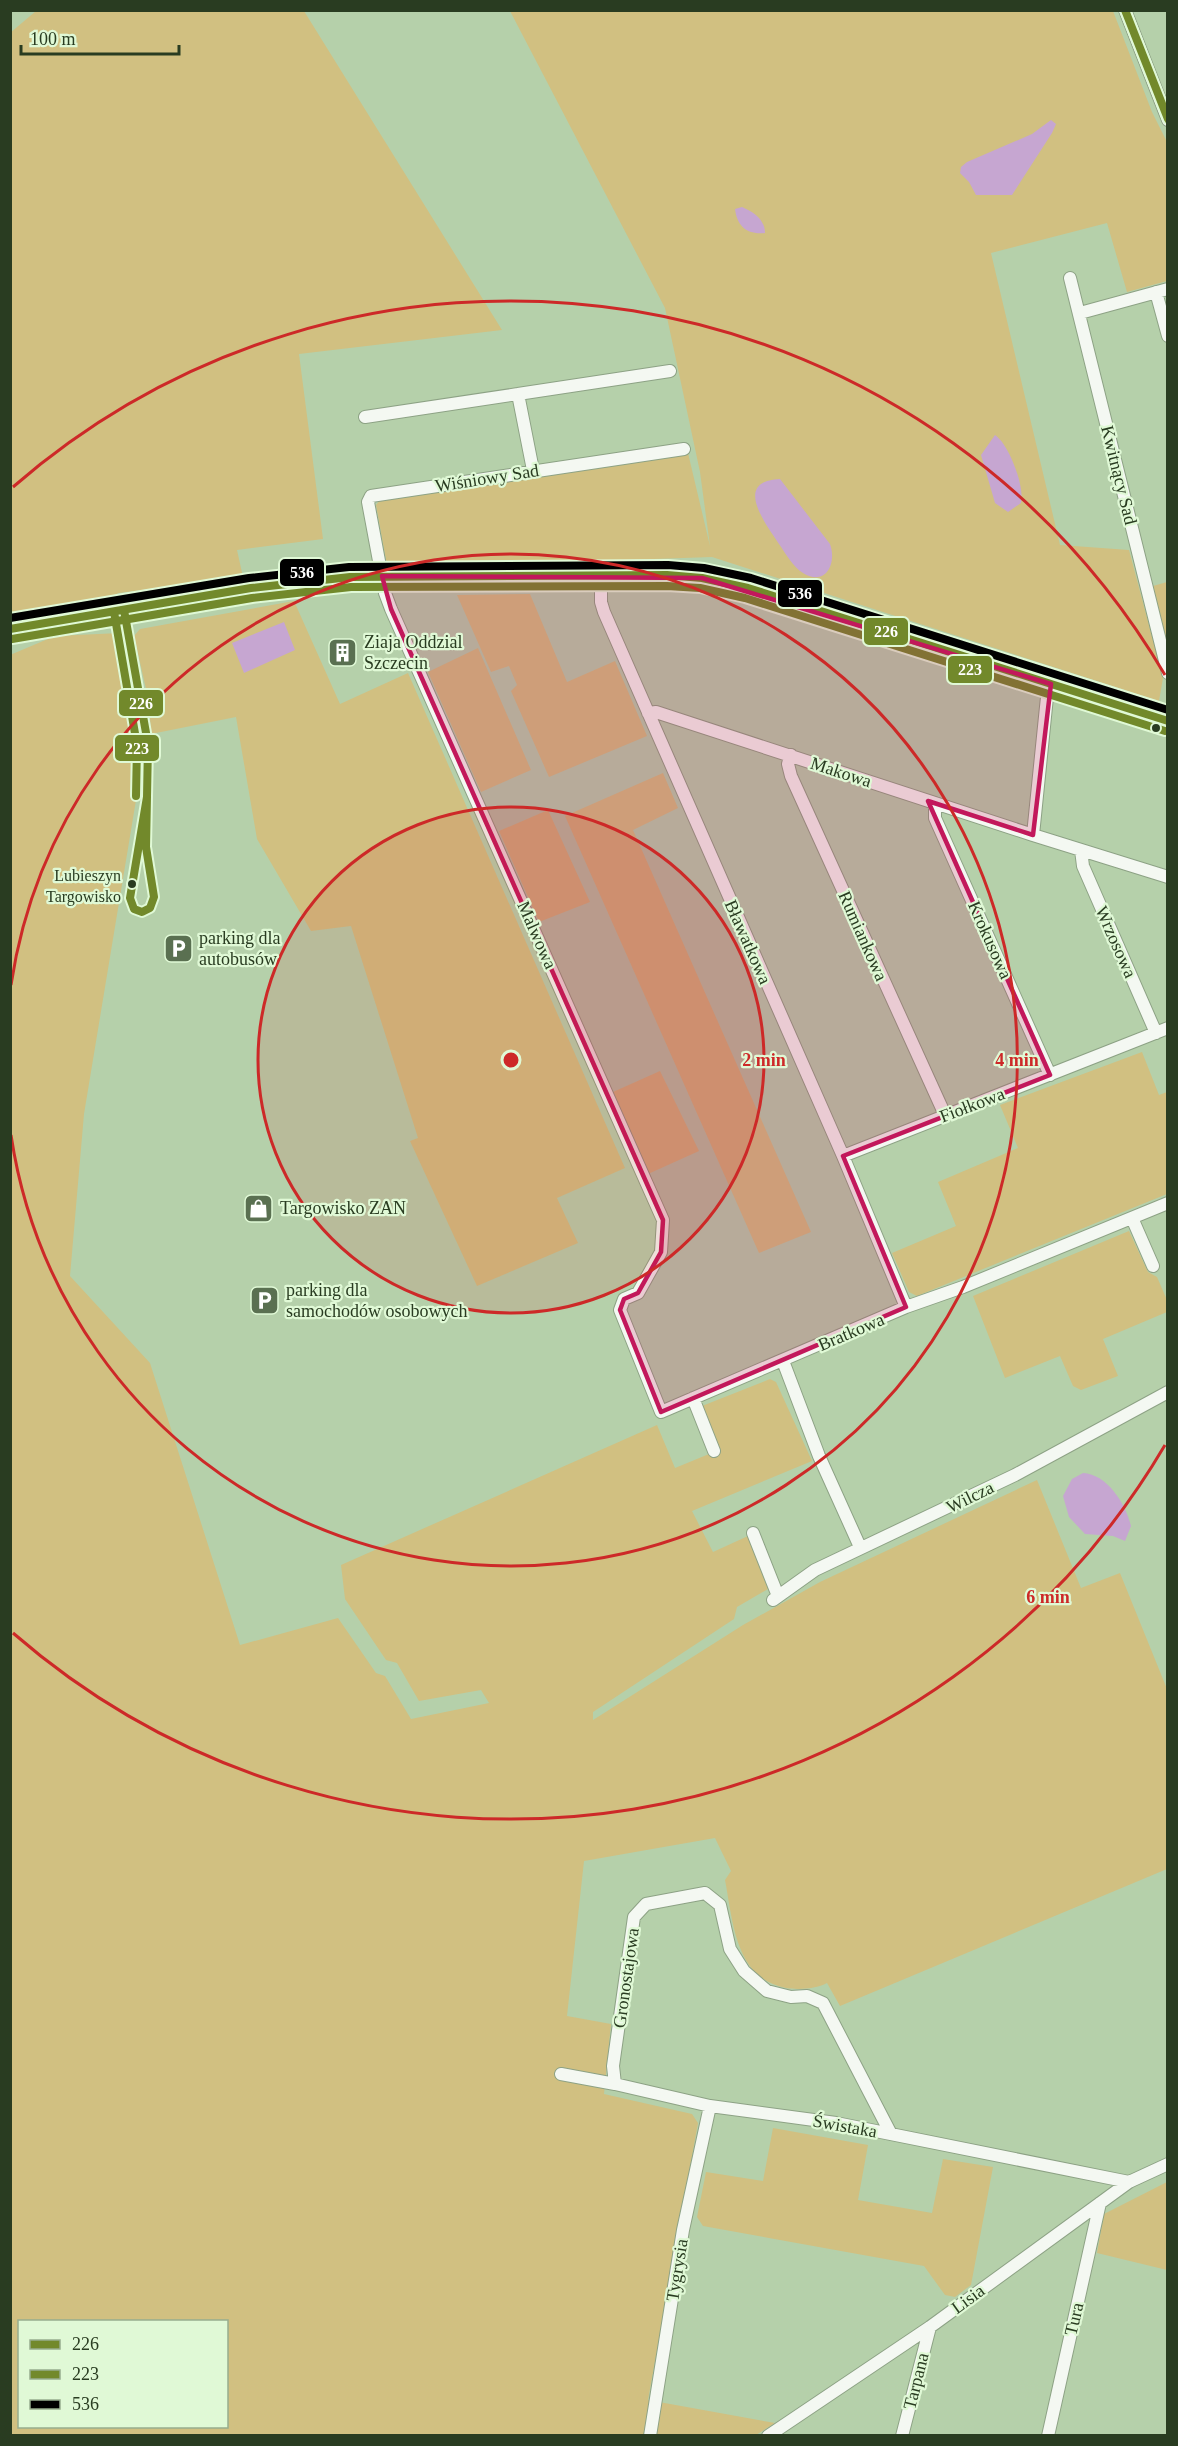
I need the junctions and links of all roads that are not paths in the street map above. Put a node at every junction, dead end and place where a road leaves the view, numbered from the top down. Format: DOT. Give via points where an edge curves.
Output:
graph roads {
  1 [pos="1125,10"];
  2 [pos="1167,120"];
  3 [pos="1070,278"];
  4 [pos="1162,291"];
  5 [pos="1080,313"];
  6 [pos="1167,336"];
  7 [pos="670,371"];
  8 [pos="518,394"];
  9 [pos="365,417"];
  10 [pos="684,449"];
  11 [pos="533,471"];
  12 [pos="601,574"];
  13 [pos="382,576"];
  14 [pos="10,629"];
  15 [pos="1167,673"];
  16 [pos="1051,684"];
  17 [pos="648,713"];
  18 [pos="1167,721"];
  19 [pos="791,755"];
  20 [pos="935,803"];
  21 [pos="1033,835"];
  22 [pos="1081,850"];
  23 [pos="1167,877"];
  24 [pos="1162,1031"];
  25 [pos="1050,1075"];
  26 [pos="945,1115"];
  27 [pos="843,1156"];
  28 [pos="1167,1203"];
  29 [pos="1132,1218"];
  30 [pos="1153,1266"];
  31 [pos="638,1293"];
  32 [pos="906,1307"];
  33 [pos="783,1361"];
  34 [pos="1167,1392"];
  35 [pos="693,1398"];
  36 [pos="714,1451"];
  37 [pos="753,1533"];
  38 [pos="860,1547"];
  39 [pos="561,2074"];
  40 [pos="615,2084"];
  41 [pos="710,2106"];
  42 [pos="891,2134"];
  43 [pos="1167,2164"];
  44 [pos="1129,2182"];
  45 [pos="1100,2203"];
  46 [pos="930,2326"];
  47 [pos="650,2436"];
  48 [pos="768,2436"];
  49 [pos="902,2436"];
  50 [pos="1048,2436"];
  1 -- 2 [label="street"];
  3 -- 5 [label="street, Kwitnący Sad"];
  4 -- 5 [label="street"];
  4 -- 6 [label="street"];
  5 -- 15 [label="street, Kwitnący Sad"];
  7 -- 8 [label="street"];
  8 -- 9 [label="street"];
  8 -- 11 [label="street"];
  10 -- 11 [label="street, Wiśniowy Sad"];
  11 -- 13 [label="street, Wiśniowy Sad" via="371,496 368,502"];
  12 -- 13 [label="main road"];
  12 -- 16 [label="main road" via="681,576 725,583"];
  12 -- 17 [label="street, Bławatkowa" via="604,612"];
  13 -- 14 [label="main road" via="262,587"];
  13 -- 31 [label="street, Malwowa" via="391,609 663,1220 661,1252"];
  16 -- 18 [label="main road"];
  16 -- 21 [label="street"];
  17 -- 19 [label="street, Makowa" via="656,712"];
  17 -- 27 [label="street, Bławatkowa"];
  19 -- 20 [label="street, Makowa"];
  19 -- 26 [label="street, Rumiankowa" via="790,777"];
  20 -- 21 [label="street, Makowa"];
  20 -- 25 [label="street, Krokusowa" via="935,818"];
  21 -- 22 [label="street, Makowa"];
  22 -- 23 [label="street, Makowa"];
  22 -- 24 [label="street, Wrzosowa" via="1083,866"];
  24 -- 25 [label="street, Fiołkowa"];
  25 -- 26 [label="street, Fiołkowa"];
  26 -- 27 [label="street, Fiołkowa"];
  27 -- 32 [label="street, Bławatkowa"];
  28 -- 29 [label="street, Bratkowa"];
  29 -- 30 [label="street"];
  29 -- 32 [label="street, Bratkowa"];
  31 -- 35 [label="street, Bratkowa" via="624,1299 620,1310 661,1412"];
  32 -- 33 [label="street, Bratkowa"];
  33 -- 35 [label="street, Bratkowa"];
  33 -- 38 [label="street" via="819,1456"];
  34 -- 38 [label="street, Wilcza" via="1015,1475"];
  35 -- 36 [label="street"];
  37 -- 38 [label="street, Wilcza" via="776,1598 815,1570"];
  39 -- 40 [label="street, Świstaka"];
  40 -- 41 [label="street, Świstaka"];
  40 -- 42 [label="street, Gronostajowa" via="614,2066 634,1917 646,1905 705,1893 720,1905 730,1949 744,1971 767,1991 807,1996 823,2003"];
  41 -- 42 [label="street, Świstaka"];
  41 -- 47 [label="street, Tygrysia" via="683,2230"];
  42 -- 44 [label="street, Świstaka"];
  43 -- 44 [label="street, Lisia"];
  44 -- 45 [label="street, Lisia"];
  45 -- 46 [label="street, Lisia"];
  45 -- 50 [label="street, Tura"];
  46 -- 48 [label="street, Lisia"];
  46 -- 49 [label="street, Tarpana"];
}
